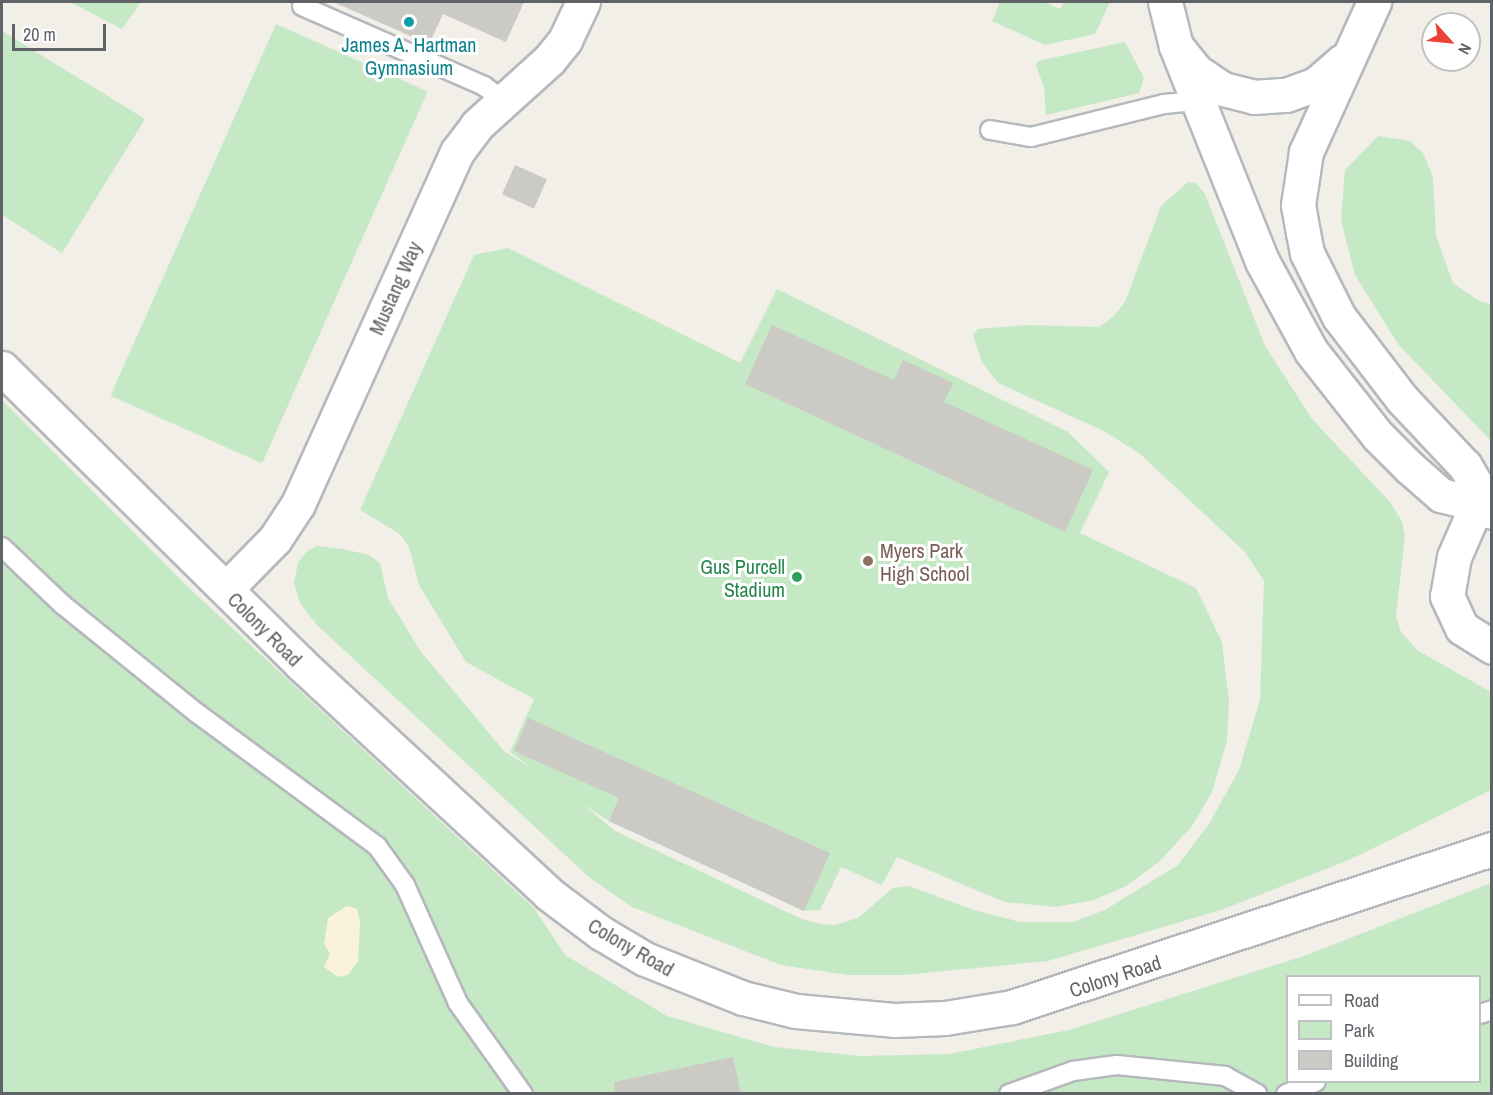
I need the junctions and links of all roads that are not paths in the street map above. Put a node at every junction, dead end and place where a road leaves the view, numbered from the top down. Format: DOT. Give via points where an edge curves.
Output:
graph roads {
  1 [pos="583,2"];
  2 [pos="1165,2"];
  3 [pos="1366,2"];
  4 [pos="1374,2"];
  5 [pos="302,6"];
  6 [pos="1358,36"];
  7 [pos="1176,46"];
  8 [pos="1254,97"];
  9 [pos="1199,100"];
  10 [pos="504,101"];
  11 [pos="990,130"];
  12 [pos="2,368"];
  13 [pos="1486,508"];
  14 [pos="2,547"];
  15 [pos="226,589"];
  16 [pos="1491,647"];
  17 [pos="1491,839"];
  18 [pos="1491,849"];
  19 [pos="1449,862"];
  20 [pos="1314,1083"];
  21 [pos="523,1094"];
  22 [pos="1009,1094"];
  23 [pos="1257,1094"];
  24 [pos="1286,1094"];
  1 -- 10 [label="street, Mustang Way" via="565,40"];
  2 -- 7 [label="street"];
  3 -- 6 [label="street"];
  4 -- 6 [label="street"];
  5 -- 10 [label="lane" via="484,86"];
  6 -- 8 [label="street" via="1341,63 1316,84 1286,95"];
  6 -- 13 [label="street" via="1306,152 1298,205 1307,253 1339,317 1395,392 1465,466"];
  7 -- 8 [label="street" via="1205,77 1223,89"];
  7 -- 9 [label="street"];
  8 -- 9 [label="lane"];
  9 -- 11 [label="lane" via="1164,104 1030,137"];
  9 -- 13 [label="street" via="1263,261 1311,351 1378,436 1409,467 1441,495"];
  10 -- 15 [label="street, Mustang Way" via="477,125 457,152 289,519 263,553"];
  12 -- 15 [label="street, Colony Road"];
  13 -- 16 [label="street" via="1454,557 1447,596 1462,628"];
  14 -- 21 [label="lane" via="63,605 197,713 377,846 412,899 458,1003"];
  15 -- 19 [label="street, Colony Road" via="526,874 577,916 668,970 768,1005 830,1016 894,1020 964,1016 1012,1007"];
  17 -- 19 [label="street, Colony Road"];
  18 -- 19 [label="street, Colony Road"];
  20 -- 24 [label="lane"];
  22 -- 23 [label="lane" via="1073,1071 1117,1065 1225,1076"];
}
